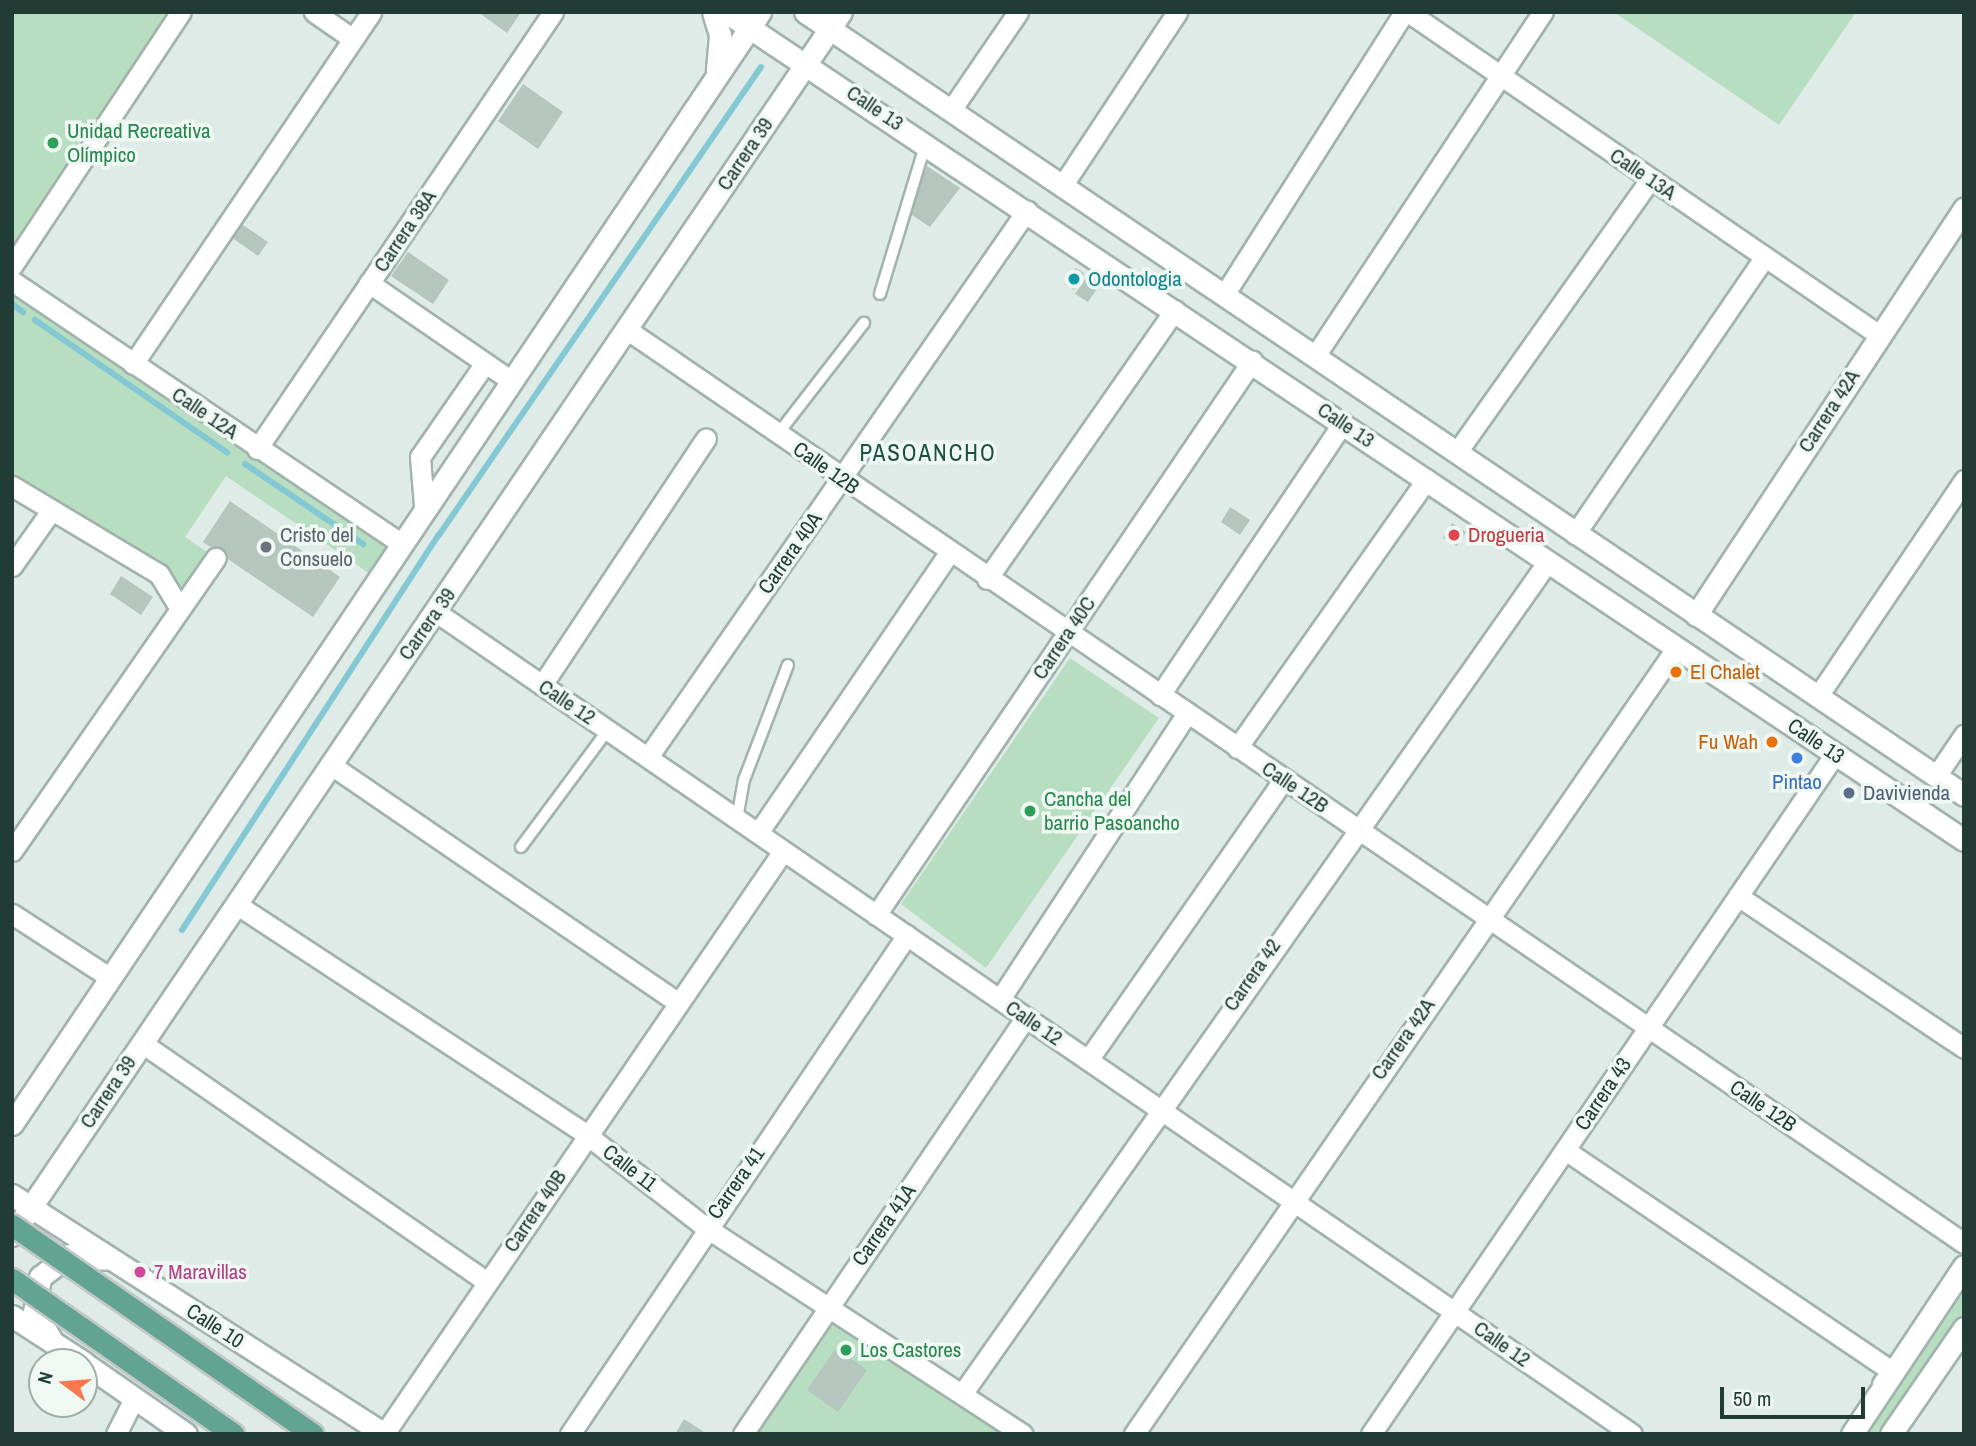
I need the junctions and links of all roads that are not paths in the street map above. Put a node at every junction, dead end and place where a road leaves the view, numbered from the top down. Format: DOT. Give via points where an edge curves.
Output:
graph roads {
  1 [pos="181,12"];
  2 [pos="314,12"];
  3 [pos="371,12"];
  4 [pos="553,12"];
  5 [pos="713,12"];
  6 [pos="726,12"];
  7 [pos="1018,12"];
  8 [pos="1177,12"];
  9 [pos="1406,12"];
  10 [pos="1543,12"];
  11 [pos="824,19"];
  12 [pos="758,25"];
  13 [pos="353,39"];
  14 [pos="801,59"];
  15 [pos="1501,76"];
  16 [pos="716,77"];
  17 [pos="951,110"];
  18 [pos="926,143"];
  19 [pos="1650,179"];
  20 [pos="1062,186"];
  21 [pos="1964,208"];
  22 [pos="1027,210"];
  23 [pos="1765,257"];
  24 [pos="12,266"];
  25 [pos="12,281"];
  26 [pos="369,283"];
  27 [pos="880,294"];
  28 [pos="1224,295"];
  29 [pos="1175,310"];
  30 [pos="864,323"];
  31 [pos="626,329"];
  32 [pos="1878,335"];
  33 [pos="1315,356"];
  34 [pos="1252,361"];
  35 [pos="485,363"];
  36 [pos="133,364"];
  37 [pos="510,380"];
  38 [pos="1343,423"];
  39 [pos="778,435"];
  40 [pos="706,438"];
  41 [pos="257,449"];
  42 [pos="1457,452"];
  43 [pos="841,479"];
  44 [pos="1427,479"];
  45 [pos="1964,480"];
  46 [pos="12,485"];
  47 [pos="424,506"];
  48 [pos="51,511"];
  49 [pos="1575,534"];
  50 [pos="400,543"];
  51 [pos="949,554"];
  52 [pos="216,558"];
  53 [pos="1548,561"];
  54 [pos="12,566"];
  55 [pos="987,579"];
  56 [pos="178,606"];
  57 [pos="436,612"];
  58 [pos="1696,615"];
  59 [pos="1068,633"];
  60 [pos="1677,647"];
  61 [pos="788,665"];
  62 [pos="542,685"];
  63 [pos="1160,695"];
  64 [pos="1818,696"];
  65 [pos="1187,713"];
  66 [pos="608,730"];
  67 [pos="1964,736"];
  68 [pos="1237,748"];
  69 [pos="1835,754"];
  70 [pos="648,757"];
  71 [pos="331,765"];
  72 [pos="1936,776"];
  73 [pos="1284,779"];
  74 [pos="1964,795"];
  75 [pos="737,819"];
  76 [pos="1356,828"];
  77 [pos="758,833"];
  78 [pos="1964,840"];
  79 [pos="521,847"];
  80 [pos="12,851"];
  81 [pos="783,851"];
  82 [pos="1738,896"];
  83 [pos="236,904"];
  84 [pos="12,914"];
  85 [pos="876,915"];
  86 [pos="1488,918"];
  87 [pos="907,935"];
  88 [pos="109,977"];
  89 [pos="1000,999"];
  90 [pos="678,1003"];
  91 [pos="1026,1017"];
  92 [pos="1648,1027"];
  93 [pos="142,1043"];
  94 [pos="1964,1048"];
  95 [pos="1088,1060"];
  96 [pos="1158,1108"];
  97 [pos="14,1119"];
  98 [pos="587,1135"];
  99 [pos="1565,1150"];
  100 [pos="1292,1200"];
  101 [pos="18,1201"];
  102 [pos="12,1225"];
  103 [pos="705,1227"];
  104 [pos="12,1235"];
  105 [pos="1964,1243"];
  106 [pos="114,1261"];
  107 [pos="1964,1266"];
  108 [pos="12,1279"];
  109 [pos="487,1282"];
  110 [pos="828,1307"];
  111 [pos="1454,1311"];
  112 [pos="12,1317"];
  113 [pos="1964,1328"];
  114 [pos="51,1339"];
  115 [pos="64,1348"];
  116 [pos="1892,1371"];
  117 [pos="98,1373"];
  118 [pos="961,1394"];
  119 [pos="134,1399"];
  120 [pos="116,1434"];
  121 [pos="186,1434"];
  122 [pos="233,1434"];
  123 [pos="313,1434"];
  124 [pos="384,1434"];
  125 [pos="570,1434"];
  126 [pos="743,1434"];
  127 [pos="1022,1434"];
  128 [pos="1134,1434"];
  129 [pos="1371,1434"];
  130 [pos="1632,1434"];
  131 [pos="1849,1434"];
  132 [pos="1891,1434"];
  1 -- 24 [label="street"];
  2 -- 13 [label="street"];
  3 -- 13 [label="street"];
  4 -- 26 [label="street, Carrera 38A"];
  5 -- 16 [label="main road" via="720,35"];
  6 -- 12 [label="main road, Calle 13"];
  7 -- 17 [label="street"];
  8 -- 20 [label="street"];
  9 -- 15 [label="street, Calle 13A"];
  9 -- 28 [label="street"];
  10 -- 15 [label="street"];
  11 -- 14 [label="main road, Carrera 39"];
  11 -- 17 [label="main road, Calle 13"];
  12 -- 14 [label="main road, Calle 13"];
  12 -- 16 [label="main road"];
  13 -- 36 [label="street"];
  14 -- 18 [label="main road, Calle 13"];
  14 -- 31 [label="main road, Carrera 39"];
  15 -- 19 [label="street, Calle 13A"];
  15 -- 33 [label="street"];
  16 -- 37 [label="main road"];
  17 -- 20 [label="main road, Calle 13"];
  18 -- 22 [label="main road, Calle 13"];
  18 -- 27 [label="lane"];
  19 -- 23 [label="street, Calle 13A"];
  19 -- 42 [label="street"];
  20 -- 28 [label="main road, Calle 13"];
  21 -- 32 [label="main road, Carrera 42A"];
  22 -- 29 [label="main road, Calle 13"];
  22 -- 43 [label="street, Carrera 40A"];
  23 -- 32 [label="street, Calle 13A"];
  23 -- 49 [label="street"];
  25 -- 36 [label="street, Calle 12A"];
  26 -- 35 [label="street"];
  26 -- 41 [label="street, Carrera 38A"];
  28 -- 33 [label="main road, Calle 13"];
  29 -- 34 [label="main road, Calle 13"];
  29 -- 55 [label="street"];
  30 -- 39 [label="lane"];
  31 -- 39 [label="street, Calle 12B"];
  31 -- 57 [label="main road, Carrera 39"];
  32 -- 58 [label="main road, Carrera 42A"];
  33 -- 42 [label="main road, Calle 13"];
  34 -- 38 [label="main road, Calle 13"];
  34 -- 59 [label="street, Carrera 40C"];
  35 -- 37 [label="street"];
  35 -- 47 [label="street" via="420,457"];
  36 -- 41 [label="street, Calle 12A"];
  37 -- 47 [label="main road"];
  38 -- 44 [label="main road, Calle 13"];
  38 -- 63 [label="street"];
  39 -- 43 [label="street, Calle 12B"];
  40 -- 62 [label="street"];
  41 -- 50 [label="street, Calle 12A"];
  42 -- 49 [label="main road, Calle 13"];
  43 -- 51 [label="street, Calle 12B"];
  43 -- 70 [label="street, Carrera 40A"];
  44 -- 53 [label="main road, Calle 13"];
  44 -- 68 [label="street"];
  45 -- 64 [label="street"];
  46 -- 48 [label="street"];
  47 -- 50 [label="main road"];
  48 -- 54 [label="street"];
  48 -- 56 [label="street" via="159,575"];
  49 -- 58 [label="main road, Calle 13"];
  50 -- 88 [label="main road"];
  51 -- 55 [label="street, Calle 12B"];
  51 -- 77 [label="street"];
  52 -- 56 [label="street"];
  53 -- 60 [label="main road, Calle 13"];
  53 -- 76 [label="street, Carrera 42"];
  55 -- 59 [label="street, Calle 12B"];
  56 -- 80 [label="street"];
  57 -- 62 [label="street, Calle 12"];
  57 -- 71 [label="main road, Carrera 39"];
  58 -- 64 [label="main road, Calle 13"];
  59 -- 63 [label="street, Calle 12B"];
  59 -- 85 [label="street, Carrera 40C"];
  60 -- 69 [label="main road, Calle 13"];
  60 -- 86 [label="street, Carrera 42A"];
  61 -- 75 [label="lane" via="744,780"];
  62 -- 66 [label="street, Calle 12"];
  63 -- 65 [label="street, Calle 12B"];
  64 -- 72 [label="main road, Calle 13"];
  65 -- 68 [label="street, Calle 12B"];
  65 -- 89 [label="street"];
  66 -- 70 [label="street, Calle 12"];
  66 -- 79 [label="lane"];
  67 -- 72 [label="street"];
  68 -- 73 [label="street, Calle 12B"];
  69 -- 78 [label="main road, Calle 13"];
  69 -- 82 [label="street, Carrera 43"];
  70 -- 75 [label="street, Calle 12"];
  71 -- 83 [label="main road, Carrera 39"];
  71 -- 90 [label="street"];
  72 -- 74 [label="main road, Calle 13"];
  73 -- 76 [label="street, Calle 12B"];
  73 -- 95 [label="street"];
  75 -- 77 [label="street, Calle 12"];
  76 -- 86 [label="street, Calle 12B"];
  76 -- 96 [label="street, Carrera 42"];
  77 -- 81 [label="street, Calle 12"];
  81 -- 85 [label="street, Calle 12"];
  81 -- 90 [label="street, Carrera 40B"];
  82 -- 92 [label="street, Carrera 43"];
  82 -- 94 [label="street"];
  83 -- 93 [label="main road, Carrera 39"];
  83 -- 98 [label="street, Calle 11"];
  84 -- 88 [label="street"];
  85 -- 87 [label="street, Calle 12"];
  86 -- 92 [label="street, Calle 12B"];
  86 -- 100 [label="street, Carrera 42A"];
  87 -- 89 [label="street, Calle 12"];
  87 -- 103 [label="street, Carrera 41"];
  88 -- 97 [label="main road"];
  89 -- 91 [label="street, Calle 12"];
  90 -- 98 [label="street, Carrera 40B"];
  91 -- 95 [label="street, Calle 12"];
  91 -- 110 [label="street, Carrera 41A"];
  92 -- 99 [label="street, Carrera 43"];
  92 -- 105 [label="street, Calle 12B"];
  93 -- 101 [label="main road, Carrera 39"];
  93 -- 109 [label="street"];
  95 -- 96 [label="street, Calle 12"];
  96 -- 100 [label="street, Calle 12"];
  96 -- 118 [label="street, Carrera 42"];
  98 -- 103 [label="street, Calle 11"];
  98 -- 109 [label="street, Carrera 40B"];
  99 -- 111 [label="street, Carrera 43"];
  99 -- 116 [label="street"];
  100 -- 111 [label="street, Calle 12"];
  100 -- 128 [label="street, Carrera 42A"];
  101 -- 104 [label="main road, Carrera 39"];
  101 -- 106 [label="main road, Calle 10"];
  102 -- 123 [label="main road, Calle 10, bridge"];
  103 -- 110 [label="street, Calle 11"];
  103 -- 125 [label="street, Carrera 41"];
  106 -- 114 [label="main road" via="69,1255 40,1277 34,1312"];
  106 -- 124 [label="main road, Calle 10"];
  107 -- 116 [label="main road"];
  108 -- 122 [label="main road, bridge"];
  109 -- 124 [label="street, Carrera 40B"];
  110 -- 118 [label="street, Calle 11"];
  110 -- 126 [label="street, Carrera 41A"];
  111 -- 129 [label="street, Carrera 43"];
  111 -- 130 [label="street, Calle 12"];
  112 -- 114 [label="main road"];
  113 -- 132 [label="main road"];
  114 -- 115 [label="main road"];
  116 -- 131 [label="main road"];
  117 -- 119 [label="main road"];
  118 -- 127 [label="street, Calle 11"];
  119 -- 120 [label="street"];
  119 -- 121 [label="main road"];
}
